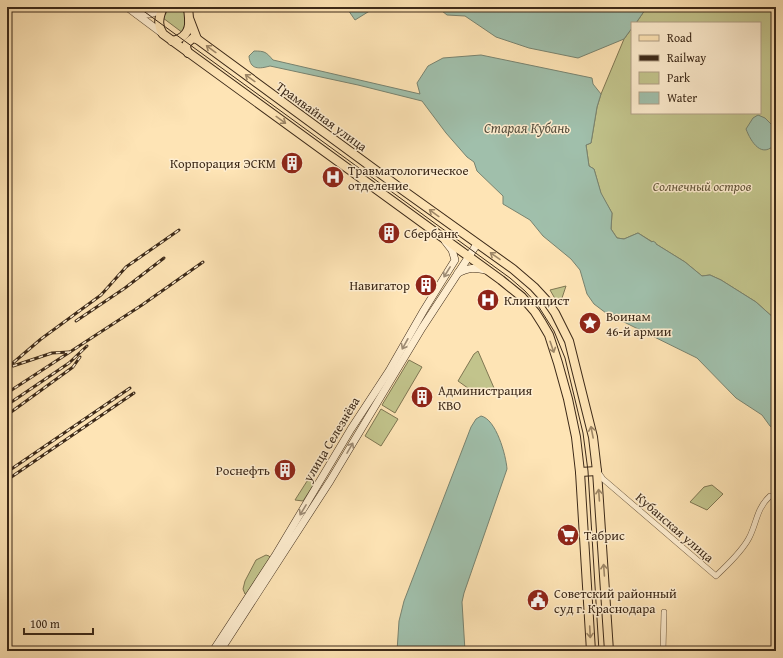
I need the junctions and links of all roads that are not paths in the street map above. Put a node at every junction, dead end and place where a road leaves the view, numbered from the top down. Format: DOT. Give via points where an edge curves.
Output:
graph roads {
  1 [pos="127,7"];
  2 [pos="188,7"];
  3 [pos="162,9"];
  4 [pos="137,14"];
  5 [pos="189,18"];
  6 [pos="163,34"];
  7 [pos="197,39"];
  8 [pos="172,41"];
  9 [pos="188,53"];
  10 [pos="443,239"];
  11 [pos="477,244"];
  12 [pos="468,257"];
  13 [pos="487,270"];
  14 [pos="456,274"];
  15 [pos="597,471"];
  16 [pos="580,472"];
  17 [pos="776,497"];
  18 [pos="664,612"];
  19 [pos="213,651"];
  20 [pos="220,651"];
  21 [pos="591,651"];
  22 [pos="609,651"];
  23 [pos="663,651"];
  1 -- 4 [label="main road"];
  2 -- 5 [label="main road"];
  3 -- 4 [label="main road" via="150,14"];
  3 -- 6 [label="main road" via="158,25"];
  4 -- 6 [label="main road"];
  5 -- 7 [label="main road"];
  5 -- 8 [label="main road" via="190,24 186,34"];
  6 -- 8 [label="main road"];
  7 -- 9 [label="main road" via="193,38 187,43"];
  11 -- 7 [label="main road, Трамвайная улица, one-way"];
  8 -- 9 [label="main road"];
  9 -- 10 [label="main road, one-way"];
  10 -- 12 [label="main road"];
  10 -- 19 [label="main road, улица Селезнёва, one-way" via="452,250 455,260 275,556"];
  11 -- 12 [label="main road, улица Селезнёва"];
  15 -- 11 [label="main road, Трамвайная улица, one-way" via="588,412 569,342 555,313 524,277"];
  12 -- 13 [label="main road"];
  12 -- 14 [label="main road, улица Селезнёва"];
  13 -- 14 [label="main road" via="468,268"];
  13 -- 16 [label="main road, one-way" via="514,290 535,312 548,335 558,363 576,436"];
  20 -- 14 [label="main road, улица Селезнёва, one-way" via="334,475"];
  15 -- 16 [label="main road"];
  15 -- 17 [label="street, Кубанская улица" via="603,479 716,576 745,545 763,503 770,496"];
  22 -- 15 [label="main road, Трамвайная улица, one-way"];
  16 -- 21 [label="main road, one-way"];
  18 -- 23 [label="street"];
}
